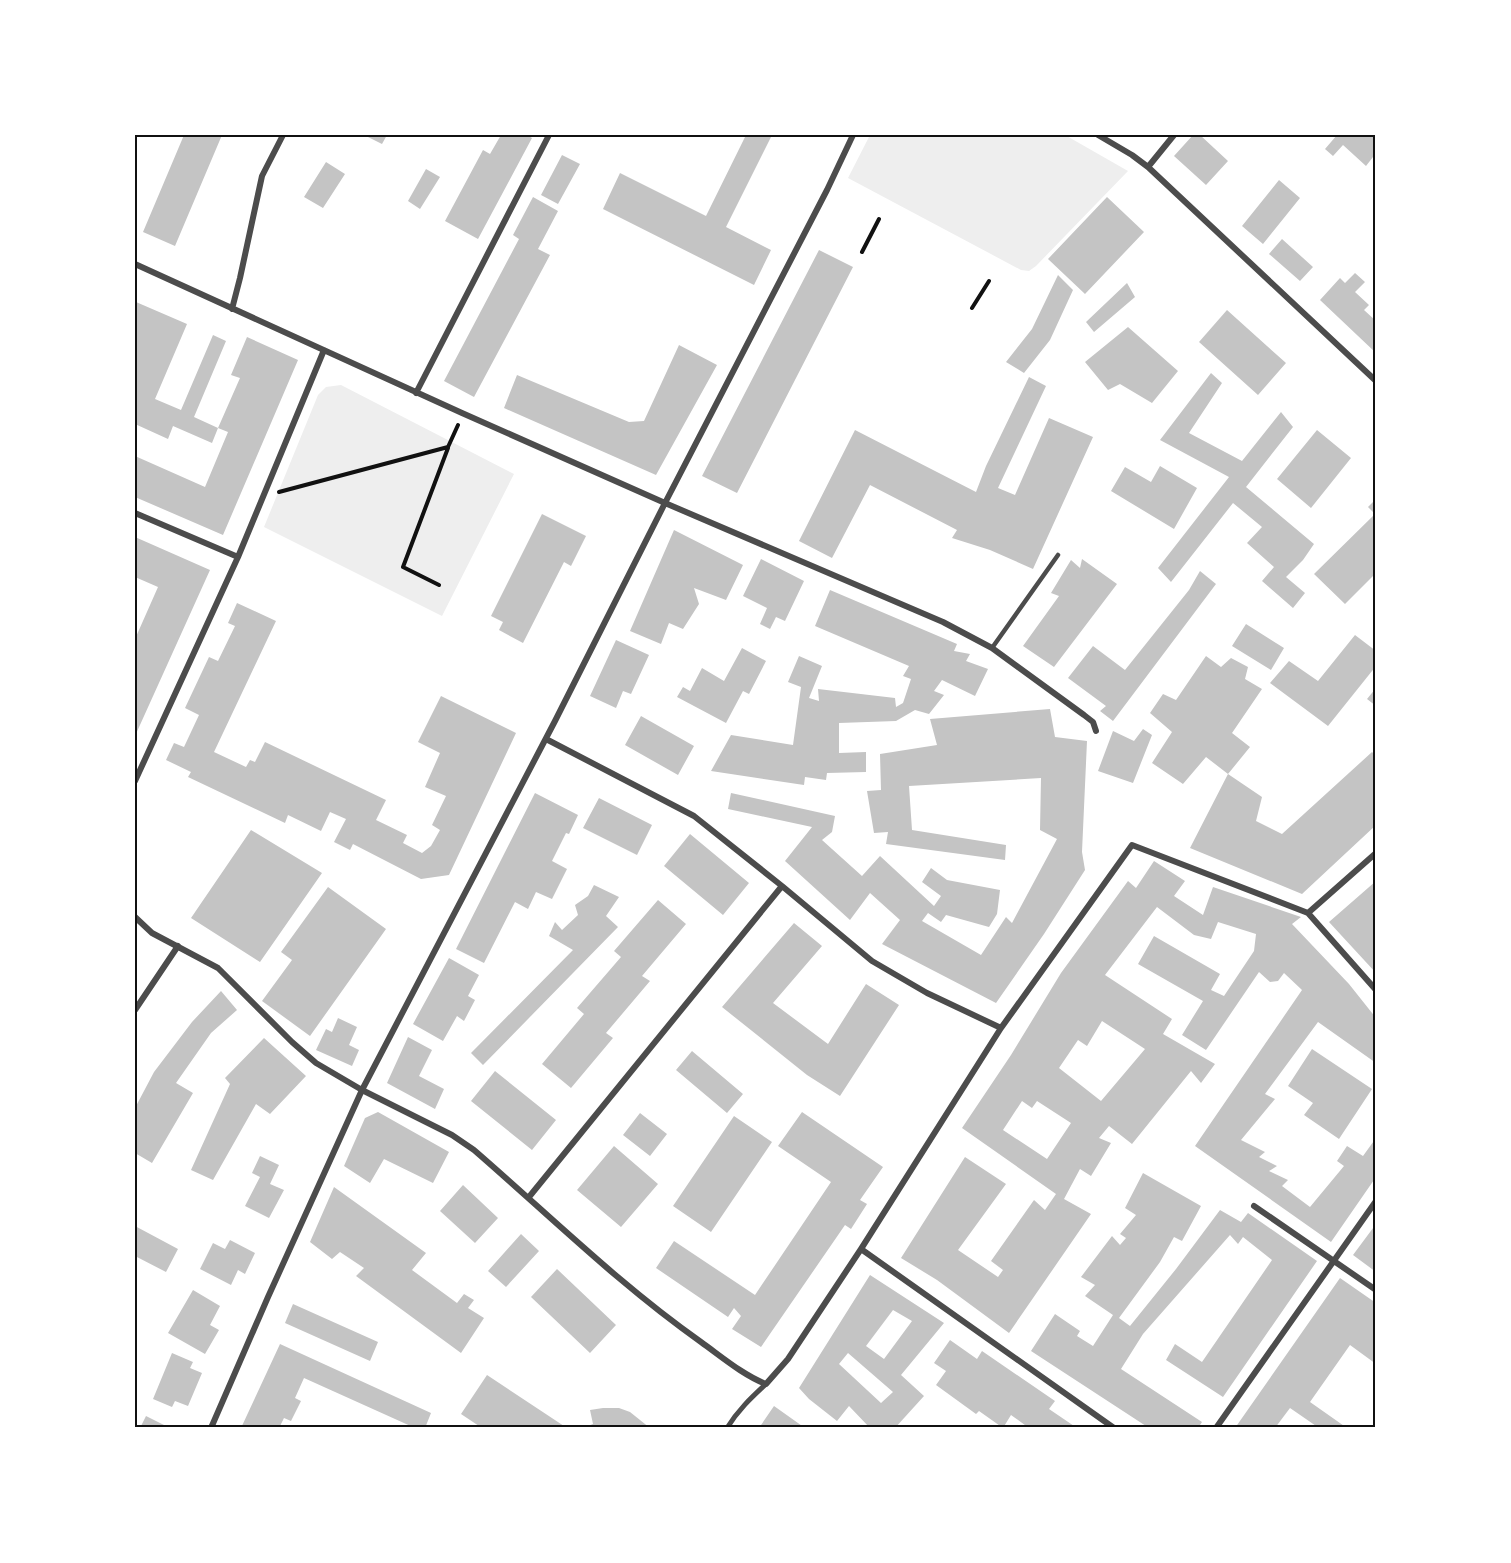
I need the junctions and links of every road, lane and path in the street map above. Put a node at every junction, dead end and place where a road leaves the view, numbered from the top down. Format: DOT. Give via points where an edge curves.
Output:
graph roads {
  1 [pos="283,135"];
  2 [pos="549,135"];
  3 [pos="853,135"];
  4 [pos="1098,135"];
  5 [pos="1174,135"];
  6 [pos="1148,167"];
  7 [pos="879,219"];
  8 [pos="862,252"];
  9 [pos="135,264"];
  10 [pos="989,281"];
  11 [pos="972,308"];
  12 [pos="232,309"];
  13 [pos="324,350"];
  14 [pos="1376,381"];
  15 [pos="416,393"];
  16 [pos="462,413"];
  17 [pos="448,447"];
  18 [pos="263,496"];
  19 [pos="665,503"];
  20 [pos="135,513"];
  21 [pos="1058,555"];
  22 [pos="238,557"];
  23 [pos="439,585"];
  24 [pos="992,648"];
  25 [pos="1096,731"];
  26 [pos="546,740"];
  27 [pos="135,781"];
  28 [pos="1376,854"];
  29 [pos="782,886"];
  30 [pos="1308,913"];
  31 [pos="135,917"];
  32 [pos="178,946"];
  33 [pos="1376,990"];
  34 [pos="135,1010"];
  35 [pos="1001,1028"];
  36 [pos="362,1090"];
  37 [pos="529,1197"];
  38 [pos="1376,1201"];
  39 [pos="1254,1206"];
  40 [pos="861,1249"];
  41 [pos="1333,1261"];
  42 [pos="1376,1290"];
  43 [pos="766,1384"];
  44 [pos="211,1428"];
  45 [pos="727,1428"];
  46 [pos="1114,1428"];
  47 [pos="1216,1428"];
  1 -- 12 [label="street" via="262,176"];
  2 -- 15 [label="street"];
  3 -- 19 [label="street"];
  4 -- 6 [label="street"];
  5 -- 6 [label="street"];
  6 -- 14 [label="street"];
  7 -- 8 [label="path"];
  9 -- 12 [label="street"];
  10 -- 11 [label="path"];
  12 -- 13 [label="street"];
  13 -- 15 [label="street"];
  13 -- 18 [label="street"];
  15 -- 16 [label="street"];
  16 -- 17 [label="path"];
  16 -- 19 [label="street"];
  17 -- 18 [label="path"];
  17 -- 23 [label="path" via="403,567"];
  18 -- 22 [label="street"];
  19 -- 24 [label="street" via="900,602"];
  19 -- 26 [label="street"];
  20 -- 22 [label="street"];
  21 -- 24 [label="lane"];
  22 -- 27 [label="street"];
  24 -- 25 [label="street" via="1084,715"];
  26 -- 29 [label="street" via="694,816"];
  26 -- 36 [label="street"];
  28 -- 30 [label="street"];
  29 -- 35 [label="street" via="872,961 927,993"];
  29 -- 37 [label="street"];
  30 -- 33 [label="street"];
  30 -- 35 [label="street" via="1132,845"];
  31 -- 32 [label="street" via="152,933"];
  32 -- 34 [label="street"];
  32 -- 36 [label="street" via="218,968 316,1063"];
  35 -- 40 [label="street"];
  36 -- 37 [label="street" via="452,1135"];
  36 -- 44 [label="street"];
  37 -- 43 [label="street" via="661,1314"];
  38 -- 41 [label="street"];
  39 -- 41 [label="street"];
  40 -- 43 [label="street" via="788,1359"];
  40 -- 46 [label="street"];
  41 -- 42 [label="street"];
  41 -- 47 [label="street"];
  43 -- 45 [label="street" via="736,1413"];
}
